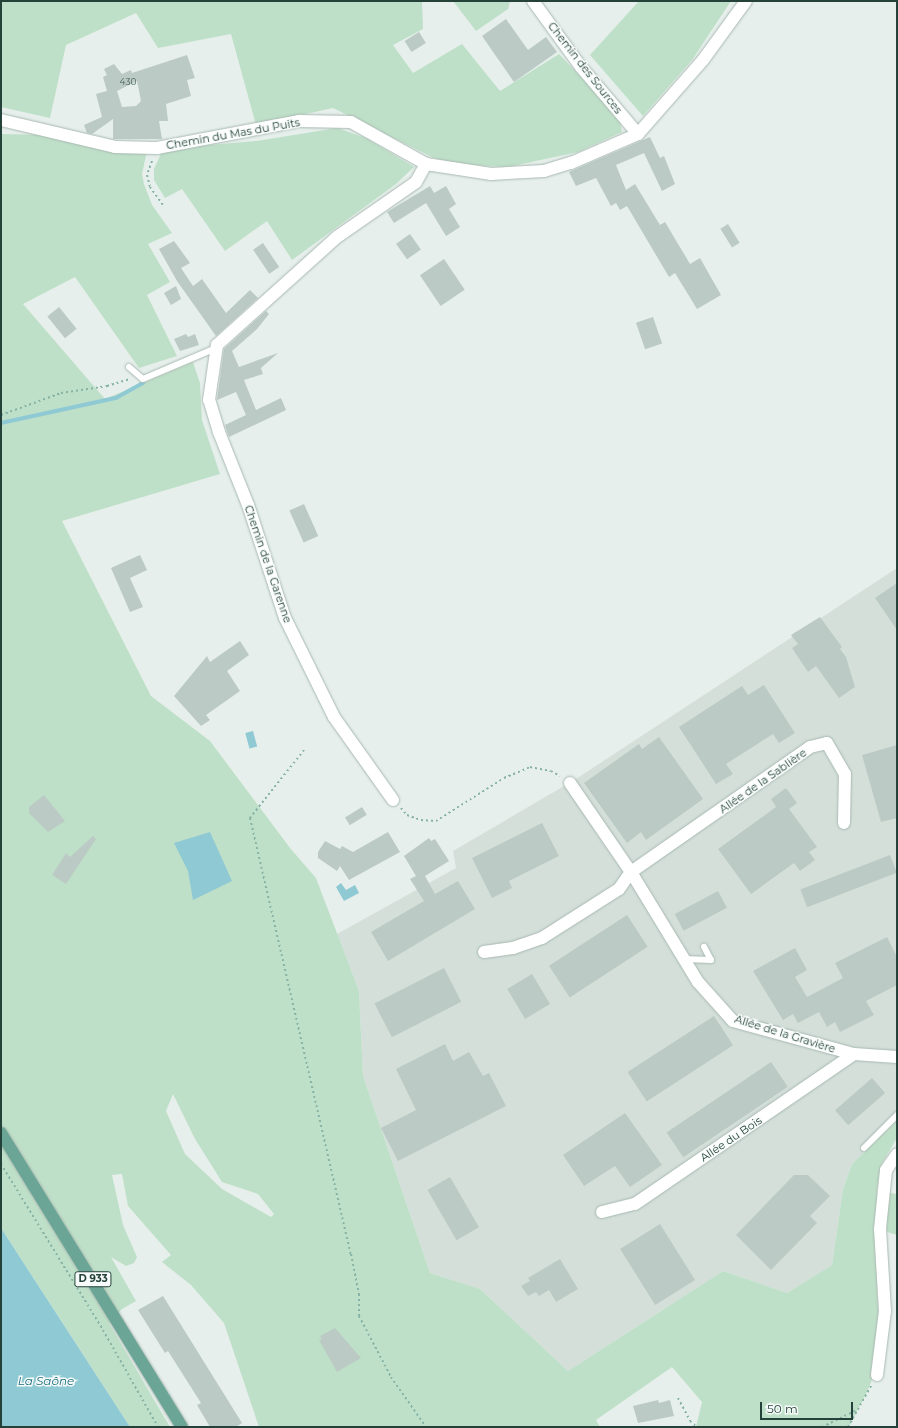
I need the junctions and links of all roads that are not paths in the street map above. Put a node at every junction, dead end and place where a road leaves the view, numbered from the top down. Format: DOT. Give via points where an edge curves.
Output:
graph roads {
  1 [pos="533,1"];
  2 [pos="746,1"];
  3 [pos="1,120"];
  4 [pos="638,134"];
  5 [pos="426,164"];
  6 [pos="217,348"];
  7 [pos="129,367"];
  8 [pos="570,783"];
  9 [pos="393,800"];
  10 [pos="844,823"];
  11 [pos="631,872"];
  12 [pos="704,947"];
  13 [pos="484,952"];
  14 [pos="684,960"];
  15 [pos="854,1054"];
  16 [pos="897,1057"];
  17 [pos="897,1115"];
  18 [pos="1,1133"];
  19 [pos="864,1148"];
  20 [pos="897,1154"];
  21 [pos="602,1212"];
  22 [pos="878,1374"];
  23 [pos="182,1427"];
  1 -- 4 [label="street, Chemin des Sources" via="581,67"];
  2 -- 4 [label="street, Chemin du Mas du Puits" via="703,60"];
  3 -- 5 [label="street, Chemin du Mas du Puits" via="115,147 157,148 299,121 351,122"];
  4 -- 5 [label="street, Chemin du Mas du Puits" via="571,163 544,171 490,174"];
  5 -- 6 [label="street" via="416,182 337,237"];
  6 -- 7 [label="lane" via="142,379"];
  6 -- 9 [label="street, Chemin de la Garenne" via="209,400 248,505 285,618 334,717"];
  8 -- 11 [label="street"];
  10 -- 11 [label="street, Allée de la Sablière" via="845,774 828,743 810,747"];
  11 -- 13 [label="street" via="619,889 542,938 513,948"];
  11 -- 14 [label="street, Allée de la Gravière"];
  12 -- 14 [label="lane" via="711,960"];
  14 -- 15 [label="street, Allée de la Gravière" via="698,982 733,1021"];
  15 -- 16 [label="street, Allée de la Gravière"];
  15 -- 21 [label="street, Allée du Bois" via="635,1204"];
  17 -- 19 [label="lane"];
  18 -- 23 [label="main road, D 933"];
  20 -- 22 [label="street" via="886,1170 880,1228 885,1311"];
}
